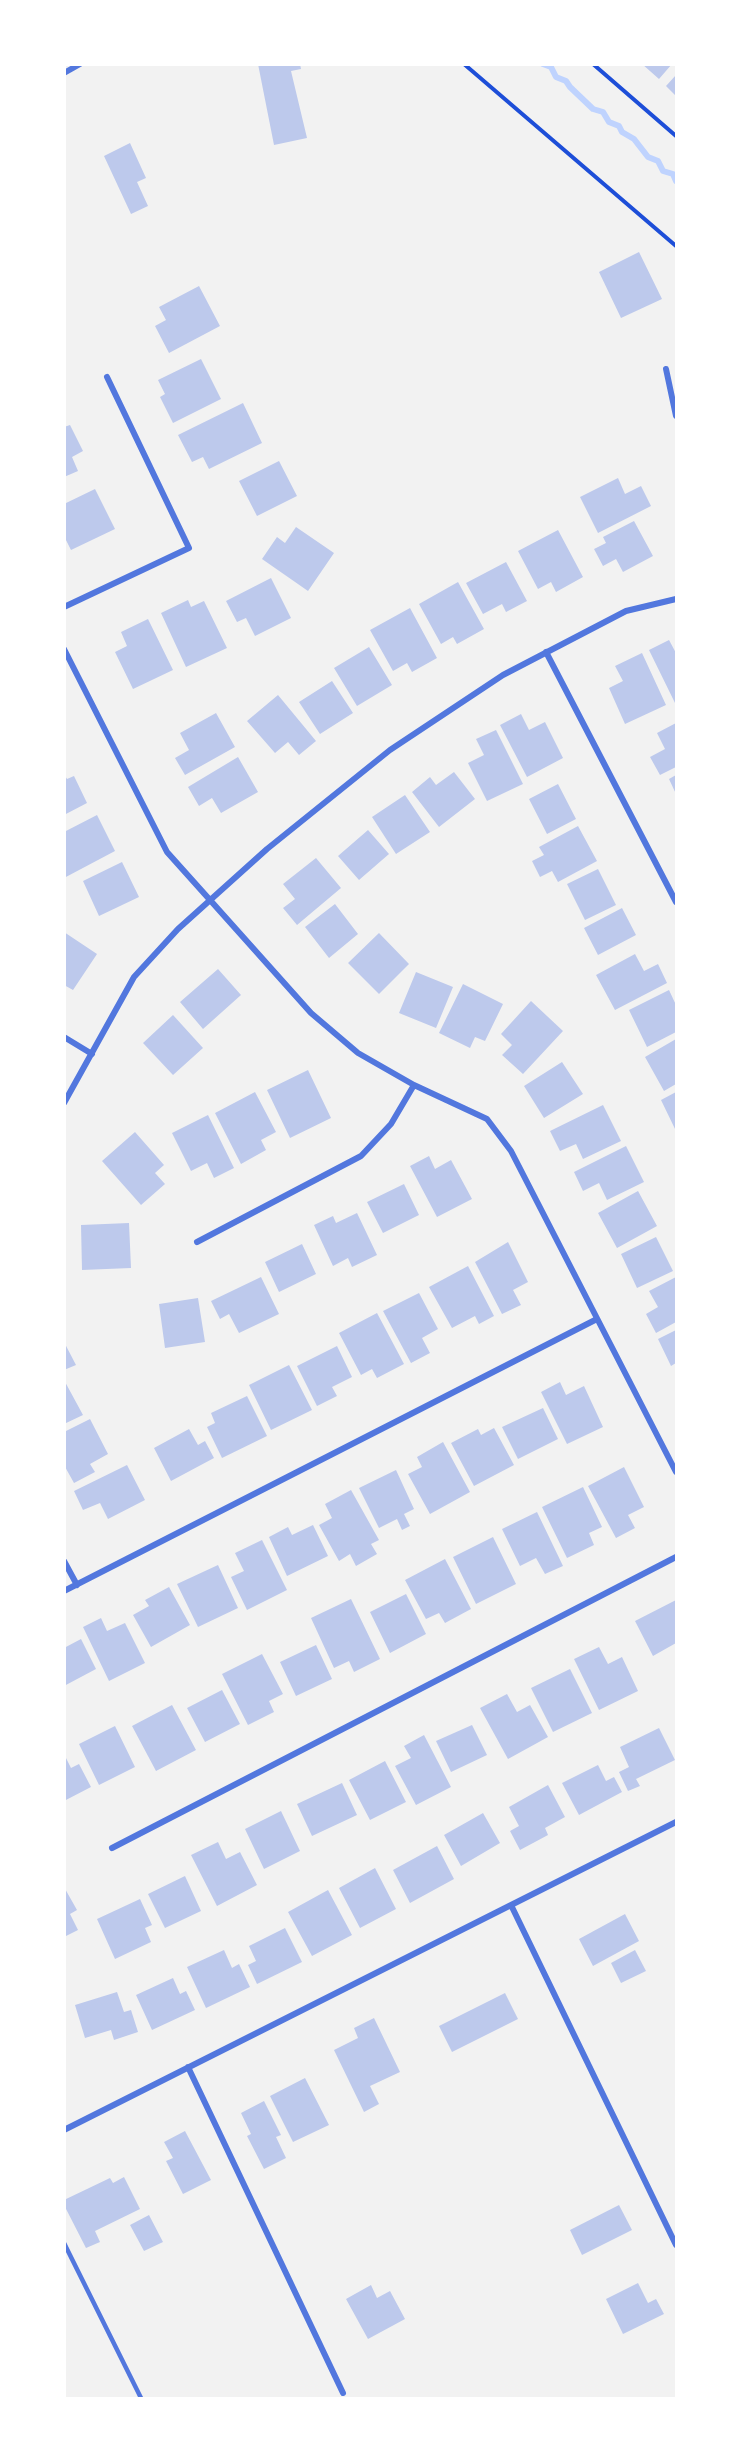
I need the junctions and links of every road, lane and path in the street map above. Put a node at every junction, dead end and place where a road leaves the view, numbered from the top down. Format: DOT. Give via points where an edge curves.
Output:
graph roads {
  1 [pos="80,64"];
  2 [pos="464,64"];
  3 [pos="593,64"];
  4 [pos="64,73"];
  5 [pos="676,136"];
  6 [pos="676,246"];
  7 [pos="666,369"];
  8 [pos="107,377"];
  9 [pos="676,416"];
  10 [pos="676,599"];
  11 [pos="64,607"];
  12 [pos="64,649"];
  13 [pos="546,652"];
  14 [pos="210,900"];
  15 [pos="676,902"];
  16 [pos="64,1037"];
  17 [pos="92,1054"];
  18 [pos="414,1085"];
  19 [pos="64,1103"];
  20 [pos="197,1242"];
  21 [pos="597,1319"];
  22 [pos="676,1472"];
  23 [pos="676,1557"];
  24 [pos="64,1561"];
  25 [pos="77,1585"];
  26 [pos="64,1591"];
  27 [pos="676,1822"];
  28 [pos="112,1848"];
  29 [pos="511,1905"];
  30 [pos="188,2067"];
  31 [pos="64,2130"];
  32 [pos="64,2243"];
  33 [pos="676,2245"];
  34 [pos="343,2393"];
  35 [pos="141,2398"];
  1 -- 4 [label="street"];
  2 -- 6 [label="path"];
  3 -- 5 [label="path"];
  7 -- 9 [label="street"];
  8 -- 11 [label="street" via="189,548"];
  10 -- 13 [label="street" via="626,611"];
  12 -- 14 [label="street" via="167,852"];
  13 -- 14 [label="street" via="503,675 390,750"];
  13 -- 15 [label="street"];
  14 -- 17 [label="street" via="178,928 134,977"];
  14 -- 18 [label="street" via="311,1013 358,1053"];
  16 -- 17 [label="street"];
  17 -- 19 [label="street"];
  18 -- 20 [label="street" via="391,1124 362,1156"];
  18 -- 21 [label="street" via="487,1119 511,1151"];
  21 -- 22 [label="street"];
  21 -- 25 [label="street"];
  23 -- 28 [label="street"];
  24 -- 25 [label="street"];
  25 -- 26 [label="street"];
  27 -- 29 [label="street"];
  29 -- 30 [label="street"];
  29 -- 33 [label="street"];
  30 -- 31 [label="street"];
  30 -- 34 [label="street"];
  32 -- 35 [label="lane"];
}
